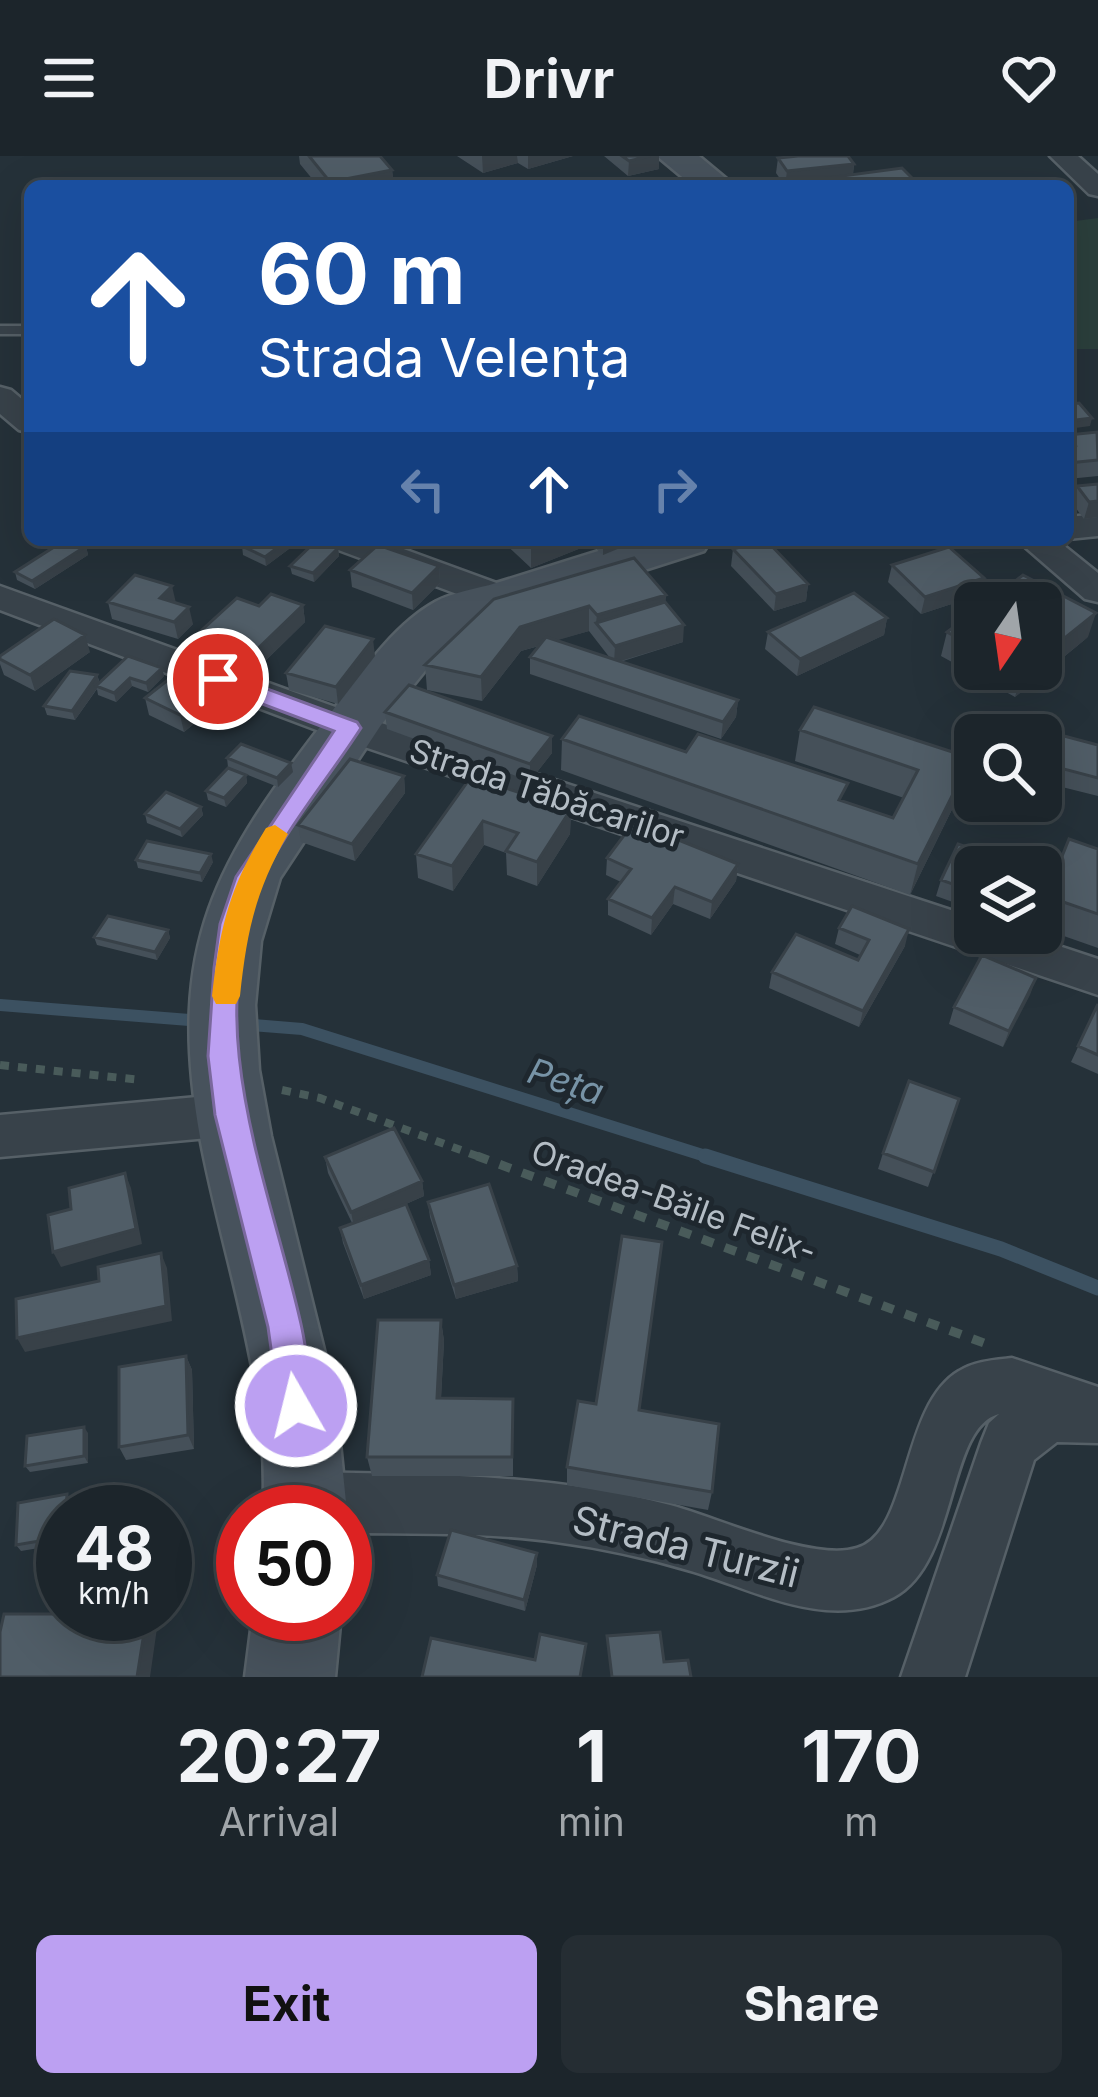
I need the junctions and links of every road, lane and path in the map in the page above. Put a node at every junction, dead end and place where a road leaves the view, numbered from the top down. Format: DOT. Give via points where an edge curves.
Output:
graph roads {
  1 [pos="675,156"];
  2 [pos="1064,156"];
  3 [pos="709,180"];
  4 [pos="1098,188"];
  5 [pos="0,397"];
  6 [pos="24,418"];
  7 [pos="362,546"];
  8 [pos="669,546"];
  9 [pos="1043,546"];
  10 [pos="1098,591"];
  11 [pos="497,596"];
  12 [pos="0,597"];
  13 [pos="349,728"];
  14 [pos="1098,976"];
  15 [pos="0,1065"];
  16 [pos="227,1081"];
  17 [pos="0,1136"];
  18 [pos="1001,1349"];
  19 [pos="1094,1414"];
  20 [pos="303,1485"];
  21 [pos="372,1506"];
  22 [pos="294,1641"];
  23 [pos="290,1677"];
  24 [pos="933,1677"];
  1 -- 3 [label="main road"];
  2 -- 4 [label="street"];
  5 -- 6 [label="street"];
  7 -- 11 [label="street"];
  8 -- 11 [label="main road"];
  9 -- 10 [label="street"];
  11 -- 13 [label="main road" via="435,628"];
  12 -- 13 [label="street, Strada Tăbăcarilor"];
  13 -- 14 [label="street, Strada Tăbăcarilor"];
  13 -- 16 [label="main road" via="250,877 228,968"];
  15 -- 16 [label="path, Oradea-Băile Felix-"];
  16 -- 17 [label="street"];
  16 -- 18 [label="path, Oradea-Băile Felix-" via="320,1098"];
  16 -- 20 [label="main road" via="285,1327"];
  19 -- 21 [label="street, Strada Turzii" via="1013,1385 976,1393 944,1429 899,1561 843,1581 616,1522 491,1505"];
  19 -- 24 [label="street" via="1060,1410 1010,1443"];
  22 -- 23 [label="main road"];
}
